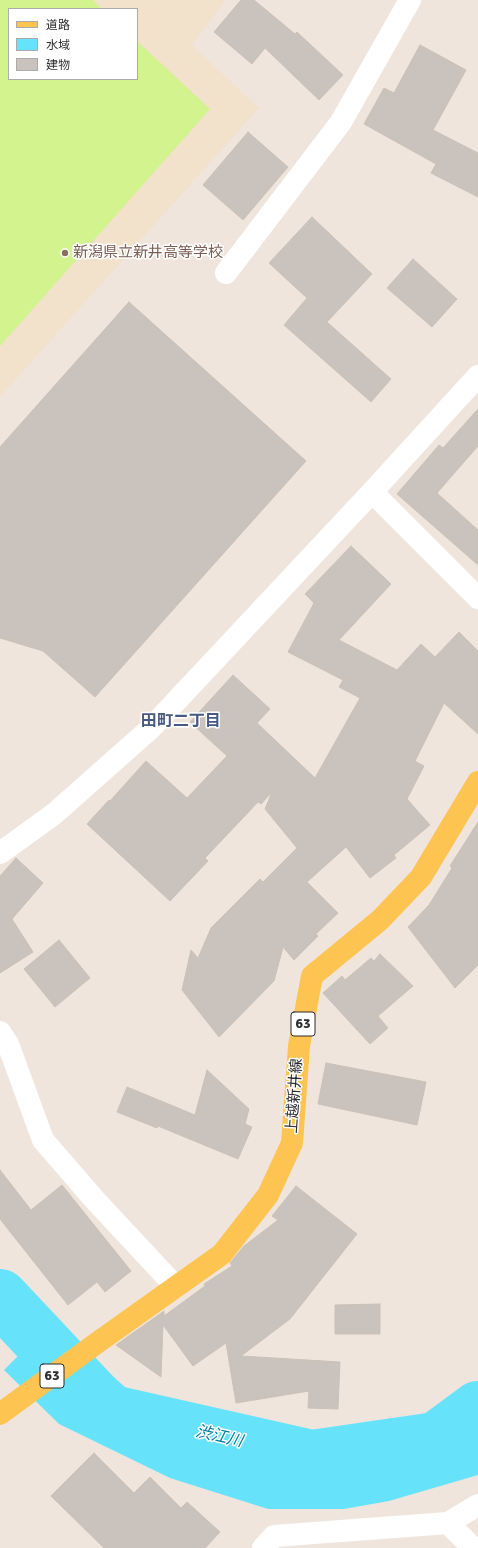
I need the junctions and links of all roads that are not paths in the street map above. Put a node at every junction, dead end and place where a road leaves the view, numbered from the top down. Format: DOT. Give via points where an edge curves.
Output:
graph roads {
  1 [pos="410,0"];
  2 [pos="226,274"];
  3 [pos="478,376"];
  4 [pos="372,492"];
  5 [pos="478,598"];
  6 [pos="478,782"];
  7 [pos="0,853"];
  8 [pos="0,1032"];
  9 [pos="176,1286"];
  10 [pos="5,1410"];
  11 [pos="478,1505"];
  12 [pos="448,1523"];
  13 [pos="263,1548"];
  14 [pos="473,1548"];
  1 -- 2 [label="street" via="341,122"];
  3 -- 4 [label="street"];
  4 -- 5 [label="street"];
  4 -- 7 [label="street" via="151,728 54,814"];
  6 -- 9 [label="main road, 上越新井線 / 63" via="421,877 380,920 312,976 299,1046 292,1143 268,1195 222,1254"];
  8 -- 9 [label="street" via="8,1044 43,1140 94,1199"];
  9 -- 10 [label="main road, 上越新井線 / 63"];
  11 -- 12 [label="street"];
  12 -- 13 [label="street" via="274,1536"];
  12 -- 14 [label="street"];
}
